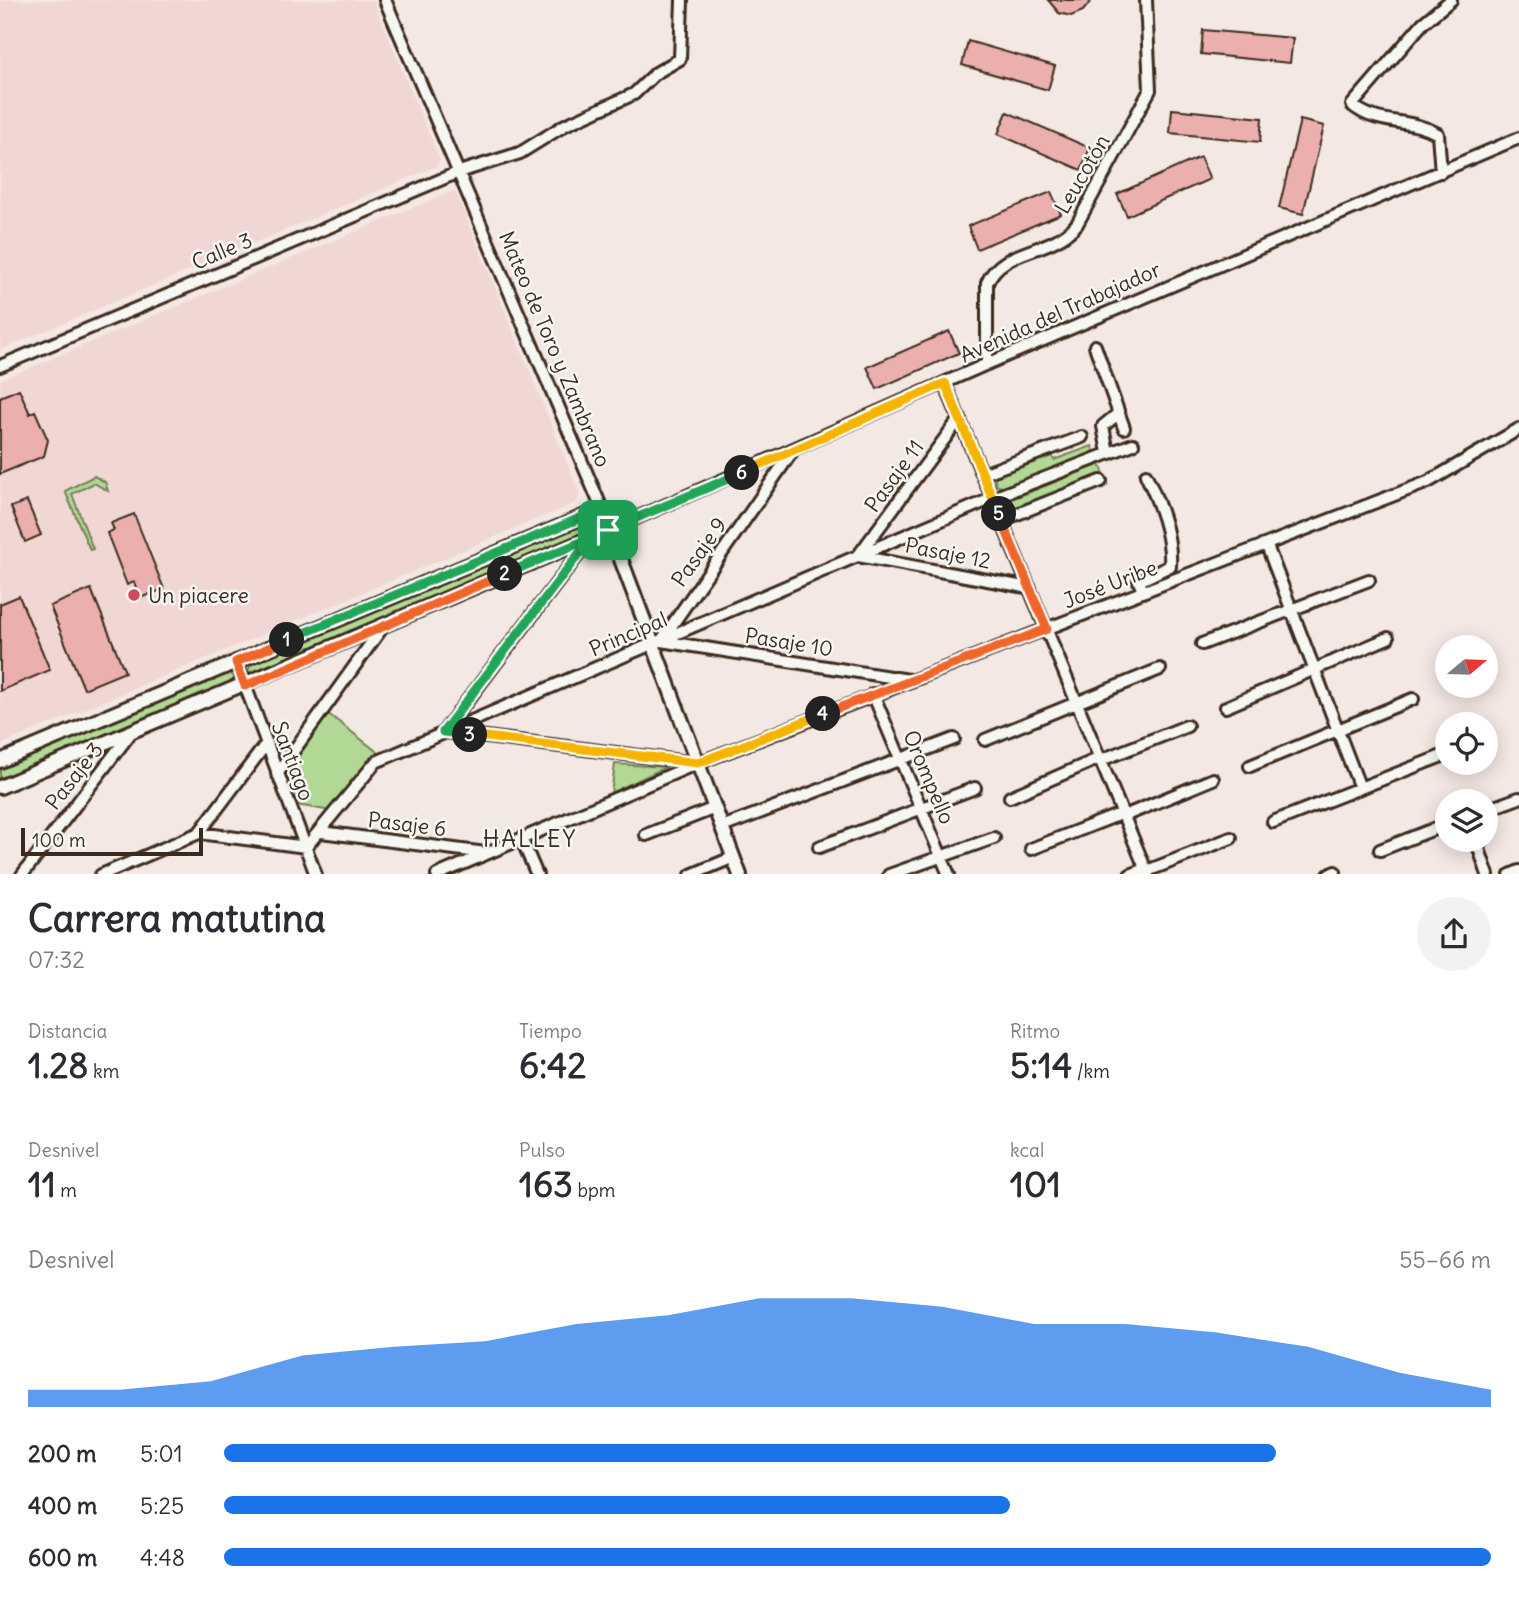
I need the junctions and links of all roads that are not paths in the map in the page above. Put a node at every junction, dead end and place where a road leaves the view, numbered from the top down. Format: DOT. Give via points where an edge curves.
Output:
graph roads {
  1 [pos="385,0"];
  2 [pos="682,0"];
  3 [pos="1146,0"];
  4 [pos="1451,0"];
  5 [pos="1519,138"];
  6 [pos="459,172"];
  7 [pos="1441,172"];
  8 [pos="1095,346"];
  9 [pos="987,364"];
  10 [pos="0,366"];
  11 [pos="945,383"];
  12 [pos="1119,413"];
  13 [pos="960,418"];
  14 [pos="1124,429"];
  15 [pos="1519,429"];
  16 [pos="1082,437"];
  17 [pos="1133,444"];
  18 [pos="793,451"];
  19 [pos="1103,455"];
  20 [pos="983,474"];
  21 [pos="1146,475"];
  22 [pos="1101,481"];
  23 [pos="993,498"];
  24 [pos="602,509"];
  25 [pos="1002,520"];
  26 [pos="608,530"];
  27 [pos="591,538"];
  28 [pos="1266,546"];
  29 [pos="490,554"];
  30 [pos="858,556"];
  31 [pos="499,577"];
  32 [pos="1369,580"];
  33 [pos="1030,588"];
  34 [pos="1143,592"];
  35 [pos="1293,610"];
  36 [pos="382,628"];
  37 [pos="1047,629"];
  38 [pos="1388,638"];
  39 [pos="657,643"];
  40 [pos="1202,644"];
  41 [pos="236,662"];
  42 [pos="1160,669"];
  43 [pos="1315,670"];
  44 [pos="912,681"];
  45 [pos="245,686"];
  46 [pos="873,695"];
  47 [pos="1413,699"];
  48 [pos="1077,703"];
  49 [pos="1226,707"];
  50 [pos="1187,726"];
  51 [pos="1338,730"];
  52 [pos="443,732"];
  53 [pos="130,734"];
  54 [pos="954,739"];
  55 [pos="985,740"];
  56 [pos="266,744"];
  57 [pos="901,758"];
  58 [pos="1100,759"];
  59 [pos="1435,759"];
  60 [pos="0,761"];
  61 [pos="698,763"];
  62 [pos="1250,765"];
  63 [pos="277,774"];
  64 [pos="1213,779"];
  65 [pos="0,787"];
  66 [pos="975,788"];
  67 [pos="1360,789"];
  68 [pos="1010,797"];
  69 [pos="1519,798"];
  70 [pos="1498,806"];
  71 [pos="922,807"];
  72 [pos="715,808"];
  73 [pos="1123,814"];
  74 [pos="1273,822"];
  75 [pos="722,827"];
  76 [pos="1435,829"];
  77 [pos="321,832"];
  78 [pos="199,833"];
  79 [pos="646,835"];
  80 [pos="994,838"];
  81 [pos="1231,838"];
  82 [pos="522,840"];
  83 [pos="306,847"];
  84 [pos="819,847"];
  85 [pos="1031,849"];
  86 [pos="1380,850"];
  87 [pos="1480,852"];
  88 [pos="489,854"];
  89 [pos="941,856"];
  90 [pos="734,857"];
  91 [pos="1147,871"];
  92 [pos="1519,871"];
  93 [pos="22,874"];
  94 [pos="101,874"];
  95 [pos="316,874"];
  96 [pos="437,874"];
  97 [pos="537,874"];
  98 [pos="691,874"];
  99 [pos="740,874"];
  100 [pos="890,874"];
  101 [pos="949,874"];
  102 [pos="1130,874"];
  103 [pos="1488,874"];
  104 [pos="1510,874"];
  1 -- 6 [label="street, Mateo de Toro y Zambrano"];
  2 -- 6 [label="street, Calle 3" via="680,59 634,94 565,125 520,153"];
  3 -- 9 [label="street, Leucotón" via="1150,90 1065,238 1001,262 991,272 986,283"];
  4 -- 7 [label="street" via="1423,23 1352,105 1368,118 1423,125 1438,134"];
  5 -- 7 [label="street, Avenida del Trabajador"];
  6 -- 10 [label="street, Calle 3"];
  6 -- 24 [label="street, Mateo de Toro y Zambrano"];
  7 -- 9 [label="street, Avenida del Trabajador"];
  8 -- 12 [label="street"];
  9 -- 11 [label="street, Avenida del Trabajador"];
  11 -- 13 [label="street"];
  11 -- 18 [label="street, Avenida del Trabajador"];
  12 -- 14 [label="street"];
  12 -- 19 [label="street" via="1103,426"];
  13 -- 20 [label="street"];
  13 -- 30 [label="street, Pasaje 11"];
  15 -- 28 [label="street, José Uribe" via="1428,482"];
  16 -- 20 [label="street"];
  17 -- 19 [label="street, Principal"];
  18 -- 26 [label="street, Avenida del Trabajador"];
  18 -- 39 [label="street, Pasaje 9"];
  19 -- 23 [label="street, Principal"];
  20 -- 23 [label="street"];
  21 -- 34 [label="street" via="1161,511 1171,557 1170,566 1139,581"];
  22 -- 25 [label="street"];
  23 -- 25 [label="street"];
  23 -- 30 [label="street, Principal"];
  24 -- 26 [label="street, Mateo de Toro y Zambrano"];
  24 -- 29 [label="street"];
  25 -- 33 [label="street"];
  26 -- 27 [label="street, Avenida del Trabajador"];
  26 -- 39 [label="street, Mateo de Toro y Zambrano"];
  27 -- 31 [label="street, Avenida del Trabajador"];
  27 -- 52 [label="street"];
  28 -- 34 [label="street, José Uribe"];
  28 -- 35 [label="street"];
  29 -- 31 [label="street"];
  29 -- 41 [label="street"];
  30 -- 33 [label="street, Pasaje 12"];
  30 -- 39 [label="street, Principal"];
  31 -- 36 [label="street, Avenida del Trabajador"];
  32 -- 35 [label="street"];
  33 -- 37 [label="street"];
  34 -- 37 [label="street, José Uribe"];
  35 -- 40 [label="street"];
  35 -- 43 [label="street"];
  36 -- 45 [label="street, Avenida del Trabajador"];
  36 -- 63 [label="street"];
  37 -- 44 [label="street, José Uribe"];
  37 -- 48 [label="street"];
  38 -- 43 [label="street"];
  39 -- 44 [label="street, Pasaje 10"];
  39 -- 52 [label="street, Principal"];
  39 -- 61 [label="street, Mateo de Toro y Zambrano"];
  41 -- 45 [label="street, Santiago"];
  41 -- 60 [label="street"];
  42 -- 48 [label="street"];
  43 -- 49 [label="street"];
  43 -- 51 [label="street"];
  44 -- 46 [label="street, José Uribe"];
  45 -- 53 [label="street, Avenida del Trabajador"];
  45 -- 56 [label="street, Santiago"];
  46 -- 57 [label="street, Orompello"];
  46 -- 61 [label="street, José Uribe"];
  47 -- 51 [label="street"];
  48 -- 55 [label="street"];
  48 -- 58 [label="street"];
  50 -- 58 [label="street"];
  51 -- 62 [label="street"];
  51 -- 67 [label="street"];
  52 -- 61 [label="street"];
  52 -- 77 [label="street, Principal" via="376,762"];
  53 -- 65 [label="street, Avenida del Trabajador"];
  53 -- 93 [label="street, Pasaje 3"];
  54 -- 57 [label="street"];
  56 -- 63 [label="street, Santiago"];
  56 -- 78 [label="street"];
  57 -- 71 [label="street, Orompello"];
  57 -- 75 [label="street"];
  58 -- 68 [label="street"];
  58 -- 73 [label="street"];
  59 -- 67 [label="street"];
  61 -- 72 [label="street, Mateo de Toro y Zambrano"];
  61 -- 82 [label="street, José Uribe"];
  63 -- 83 [label="street, Santiago"];
  64 -- 73 [label="street"];
  66 -- 71 [label="street"];
  67 -- 74 [label="street"];
  69 -- 70 [label="street"];
  71 -- 84 [label="street"];
  71 -- 89 [label="street, Orompello"];
  72 -- 75 [label="street, Mateo de Toro y Zambrano"];
  72 -- 79 [label="street"];
  73 -- 85 [label="street"];
  73 -- 91 [label="street"];
  75 -- 90 [label="street, Mateo de Toro y Zambrano"];
  76 -- 86 [label="street"];
  77 -- 83 [label="street, Principal"];
  77 -- 88 [label="street, Pasaje 6"];
  78 -- 83 [label="street"];
  78 -- 94 [label="street"];
  80 -- 89 [label="street"];
  81 -- 91 [label="street"];
  82 -- 88 [label="street, José Uribe"];
  82 -- 97 [label="street"];
  83 -- 95 [label="street, Santiago"];
  87 -- 103 [label="street"];
  88 -- 96 [label="street, José Uribe"];
  89 -- 100 [label="street"];
  89 -- 101 [label="street, Orompello"];
  90 -- 98 [label="street"];
  90 -- 99 [label="street, Mateo de Toro y Zambrano"];
  91 -- 102 [label="street"];
  92 -- 104 [label="street"];
}
